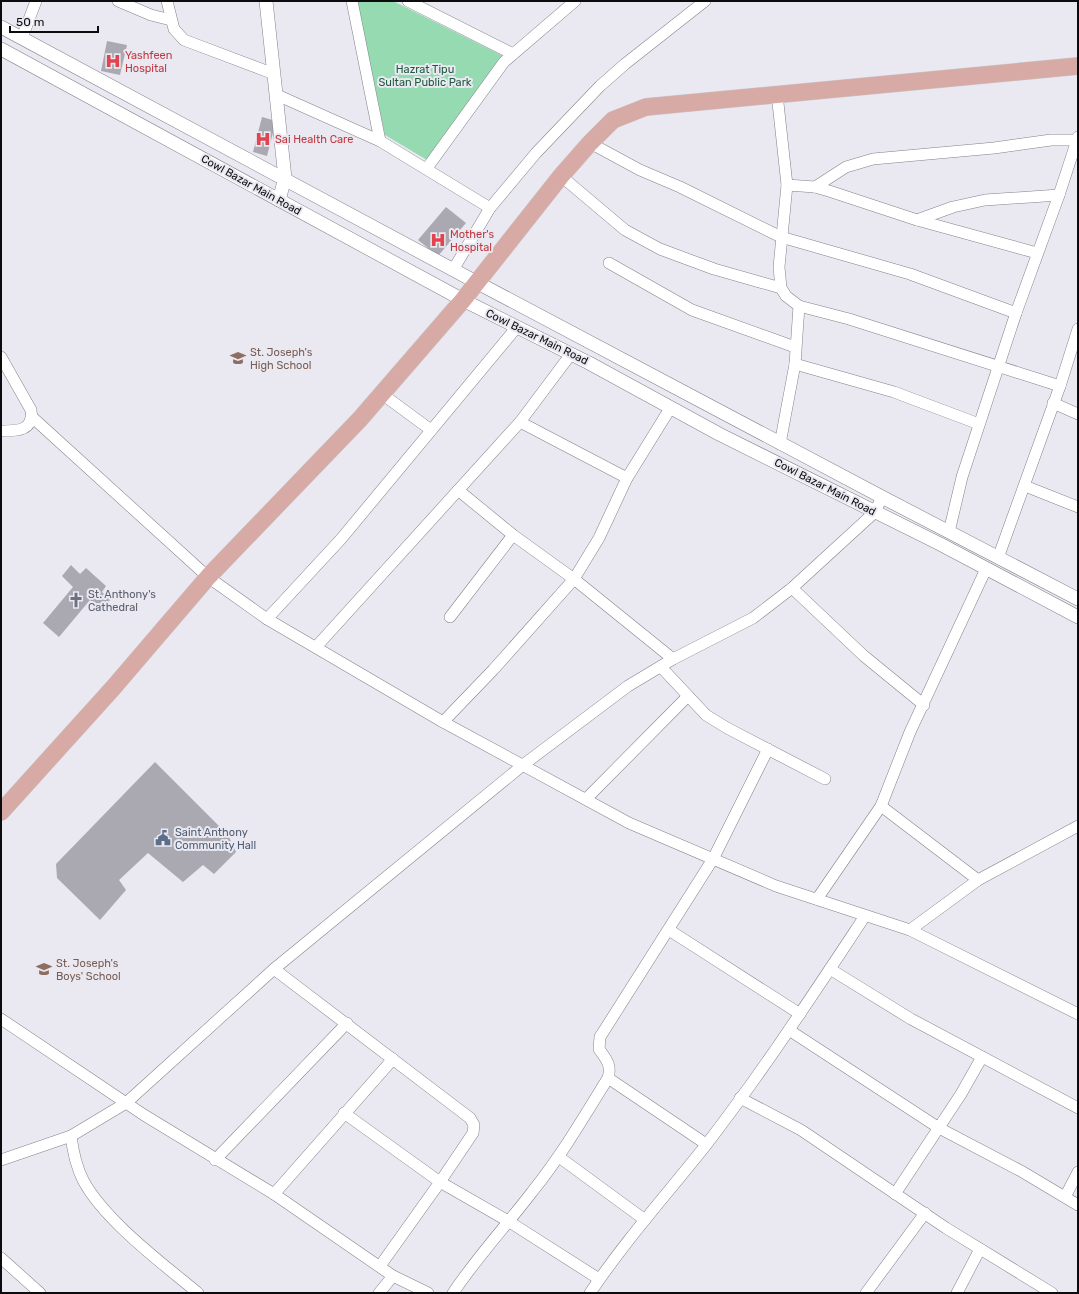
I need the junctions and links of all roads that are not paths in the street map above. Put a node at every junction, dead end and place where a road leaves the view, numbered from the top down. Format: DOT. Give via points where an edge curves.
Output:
graph roads {
  1 [pos="36,1"];
  2 [pos="118,1"];
  3 [pos="167,1"];
  4 [pos="266,1"];
  5 [pos="352,1"];
  6 [pos="408,1"];
  7 [pos="705,1"];
  8 [pos="570,2"];
  9 [pos="171,20"];
  10 [pos="1,27"];
  11 [pos="22,38"];
  12 [pos="1,49"];
  13 [pos="513,54"];
  14 [pos="1078,66"];
  15 [pos="274,74"];
  16 [pos="777,94"];
  17 [pos="277,95"];
  18 [pos="1078,138"];
  19 [pos="380,141"];
  20 [pos="590,143"];
  21 [pos="427,168"];
  22 [pos="561,176"];
  23 [pos="285,178"];
  24 [pos="787,185"];
  25 [pos="815,187"];
  26 [pos="1060,194"];
  27 [pos="278,200"];
  28 [pos="490,208"];
  29 [pos="917,220"];
  30 [pos="781,237"];
  31 [pos="1037,253"];
  32 [pos="609,263"];
  33 [pos="453,270"];
  34 [pos="476,282"];
  35 [pos="781,288"];
  36 [pos="462,300"];
  37 [pos="799,306"];
  38 [pos="1016,313"];
  39 [pos="517,327"];
  40 [pos="1078,329"];
  41 [pos="1076,344"];
  42 [pos="795,347"];
  43 [pos="571,354"];
  44 [pos="1,357"];
  45 [pos="795,364"];
  46 [pos="1000,366"];
  47 [pos="1060,386"];
  48 [pos="382,394"];
  49 [pos="1053,403"];
  50 [pos="671,408"];
  51 [pos="1078,414"];
  52 [pos="32,417"];
  53 [pos="520,422"];
  54 [pos="979,424"];
  55 [pos="431,430"];
  56 [pos="1,431"];
  57 [pos="780,444"];
  58 [pos="627,478"];
  59 [pos="1025,486"];
  60 [pos="458,490"];
  61 [pos="882,497"];
  62 [pos="1078,507"];
  63 [pos="875,512"];
  64 [pos="949,532"];
  65 [pos="513,535"];
  66 [pos="998,558"];
  67 [pos="986,569"];
  68 [pos="208,577"];
  69 [pos="574,579"];
  70 [pos="792,588"];
  71 [pos="1078,599"];
  72 [pos="450,617"];
  73 [pos="1078,617"];
  74 [pos="267,620"];
  75 [pos="316,647"];
  76 [pos="673,659"];
  77 [pos="661,667"];
  78 [pos="688,696"];
  79 [pos="924,704"];
  80 [pos="443,722"];
  81 [pos="768,749"];
  82 [pos="523,765"];
  83 [pos="825,779"];
  84 [pos="586,799"];
  85 [pos="882,806"];
  86 [pos="1,812"];
  87 [pos="1078,826"];
  88 [pos="713,859"];
  89 [pos="978,880"];
  90 [pos="817,899"];
  91 [pos="865,916"];
  92 [pos="669,930"];
  93 [pos="910,930"];
  94 [pos="274,969"];
  95 [pos="830,970"];
  96 [pos="800,1014"];
  97 [pos="1078,1014"];
  98 [pos="1,1019"];
  99 [pos="347,1023"];
  100 [pos="789,1030"];
  101 [pos="982,1057"];
  102 [pos="393,1058"];
  103 [pos="608,1078"];
  104 [pos="740,1098"];
  105 [pos="126,1103"];
  106 [pos="1078,1108"];
  107 [pos="344,1114"];
  108 [pos="939,1128"];
  109 [pos="71,1136"];
  110 [pos="706,1144"];
  111 [pos="559,1157"];
  112 [pos="1,1160"];
  113 [pos="215,1160"];
  114 [pos="1078,1172"];
  115 [pos="440,1182"];
  116 [pos="274,1194"];
  117 [pos="896,1194"];
  118 [pos="1065,1197"];
  119 [pos="1078,1205"];
  120 [pos="925,1213"];
  121 [pos="645,1220"];
  122 [pos="508,1221"];
  123 [pos="980,1249"];
  124 [pos="1,1258"];
  125 [pos="380,1266"];
  126 [pos="392,1276"];
  127 [pos="599,1279"];
  128 [pos="40,1293"];
  129 [pos="198,1293"];
  130 [pos="380,1293"];
  131 [pos="428,1293"];
  132 [pos="453,1293"];
  133 [pos="590,1293"];
  134 [pos="866,1293"];
  135 [pos="957,1293"];
  136 [pos="1052,1293"];
  1 -- 11 [label="street"];
  2 -- 9 [label="street" via="151,15"];
  3 -- 9 [label="street"];
  4 -- 15 [label="street"];
  5 -- 19 [label="street"];
  6 -- 13 [label="street"];
  7 -- 28 [label="street" via="600,86 536,153"];
  8 -- 13 [label="street"];
  9 -- 15 [label="street" via="174,29 184,40"];
  10 -- 11 [label="street, Cowl Bazar Main Road"];
  11 -- 23 [label="street, Cowl Bazar Main Road"];
  12 -- 27 [label="street, Cowl Bazar Main Road"];
  13 -- 21 [label="street" via="504,62"];
  14 -- 16 [label="main road"];
  15 -- 17 [label="street"];
  16 -- 20 [label="main road" via="646,107 613,120"];
  16 -- 24 [label="street"];
  17 -- 19 [label="street"];
  17 -- 23 [label="street"];
  18 -- 25 [label="street" via="873,159 846,167"];
  18 -- 26 [label="street"];
  19 -- 21 [label="street"];
  20 -- 22 [label="main road"];
  20 -- 30 [label="street" via="640,170"];
  21 -- 28 [label="street"];
  22 -- 34 [label="main road"];
  22 -- 35 [label="street" via="625,230 660,249 714,269"];
  23 -- 27 [label="street"];
  23 -- 33 [label="street, Cowl Bazar Main Road"];
  24 -- 25 [label="street"];
  24 -- 30 [label="street"];
  25 -- 29 [label="street"];
  26 -- 29 [label="street" via="985,200 954,207"];
  26 -- 31 [label="street"];
  27 -- 36 [label="street, Cowl Bazar Main Road"];
  28 -- 33 [label="street"];
  29 -- 31 [label="street"];
  30 -- 35 [label="street"];
  30 -- 38 [label="street" via="910,274"];
  31 -- 38 [label="street"];
  32 -- 42 [label="street" via="692,310"];
  33 -- 34 [label="street, Cowl Bazar Main Road"];
  34 -- 36 [label="main road"];
  34 -- 57 [label="street, Cowl Bazar Main Road"];
  35 -- 37 [label="street" via="786,296"];
  36 -- 39 [label="street, Cowl Bazar Main Road"];
  36 -- 48 [label="main road"];
  37 -- 42 [label="street"];
  37 -- 46 [label="street"];
  38 -- 46 [label="street"];
  39 -- 43 [label="street, Cowl Bazar Main Road"];
  39 -- 55 [label="street"];
  40 -- 41 [label="street"];
  41 -- 47 [label="street"];
  42 -- 45 [label="street"];
  43 -- 50 [label="street, Cowl Bazar Main Road"];
  43 -- 53 [label="street"];
  44 -- 52 [label="street" via="31,410"];
  45 -- 54 [label="street" via="894,392"];
  45 -- 57 [label="street"];
  46 -- 47 [label="street"];
  46 -- 54 [label="street"];
  47 -- 49 [label="street"];
  48 -- 55 [label="street"];
  48 -- 68 [label="main road"];
  49 -- 51 [label="street"];
  49 -- 59 [label="street"];
  50 -- 58 [label="street"];
  50 -- 63 [label="street, Cowl Bazar Main Road"];
  52 -- 56 [label="street" via="30,423 22,429"];
  52 -- 68 [label="street"];
  53 -- 58 [label="street"];
  53 -- 60 [label="street"];
  54 -- 64 [label="street" via="962,477"];
  55 -- 74 [label="street" via="341,539"];
  57 -- 61 [label="street, Cowl Bazar Main Road"];
  58 -- 69 [label="street" via="599,538"];
  59 -- 62 [label="street"];
  59 -- 66 [label="street"];
  60 -- 65 [label="street"];
  60 -- 75 [label="street"];
  61 -- 63 [label="street"];
  61 -- 64 [label="street, Cowl Bazar Main Road"];
  63 -- 67 [label="street, Cowl Bazar Main Road"];
  63 -- 70 [label="street"];
  64 -- 66 [label="street, Cowl Bazar Main Road"];
  65 -- 69 [label="street"];
  65 -- 72 [label="street"];
  66 -- 71 [label="street, Cowl Bazar Main Road"];
  67 -- 73 [label="street, Cowl Bazar Main Road"];
  67 -- 79 [label="street"];
  68 -- 74 [label="street"];
  68 -- 86 [label="main road" via="113,688"];
  69 -- 76 [label="street"];
  69 -- 80 [label="street"];
  70 -- 76 [label="street" via="752,618"];
  70 -- 79 [label="street" via="864,656"];
  74 -- 75 [label="street"];
  75 -- 80 [label="street"];
  76 -- 77 [label="street"];
  77 -- 78 [label="street"];
  77 -- 82 [label="street" via="628,686"];
  78 -- 81 [label="street" via="706,715"];
  78 -- 84 [label="street"];
  79 -- 85 [label="street" via="910,732"];
  80 -- 82 [label="street"];
  81 -- 83 [label="street"];
  81 -- 88 [label="street"];
  82 -- 84 [label="street"];
  82 -- 94 [label="street"];
  84 -- 88 [label="street" via="629,823"];
  85 -- 89 [label="street"];
  85 -- 90 [label="street"];
  87 -- 89 [label="street"];
  88 -- 90 [label="street" via="776,886"];
  88 -- 92 [label="street"];
  89 -- 93 [label="street"];
  90 -- 91 [label="street"];
  91 -- 93 [label="street"];
  91 -- 95 [label="street"];
  92 -- 96 [label="street"];
  92 -- 103 [label="street" via="600,1037 599,1049 611,1070"];
  93 -- 97 [label="street"];
  94 -- 99 [label="street"];
  94 -- 105 [label="street"];
  95 -- 96 [label="street"];
  95 -- 101 [label="street" via="911,1019"];
  96 -- 100 [label="street"];
  98 -- 105 [label="street"];
  99 -- 102 [label="street"];
  99 -- 113 [label="street"];
  100 -- 104 [label="street"];
  100 -- 108 [label="street"];
  101 -- 106 [label="street"];
  101 -- 108 [label="street" via="962,1094"];
  102 -- 107 [label="street"];
  102 -- 115 [label="street" via="470,1118 474,1125 473,1133"];
  103 -- 110 [label="street"];
  103 -- 111 [label="street"];
  104 -- 110 [label="street"];
  104 -- 117 [label="street" via="801,1130"];
  105 -- 109 [label="street"];
  105 -- 113 [label="street"];
  107 -- 115 [label="street"];
  107 -- 116 [label="street"];
  108 -- 117 [label="street"];
  108 -- 118 [label="street"];
  109 -- 112 [label="street"];
  109 -- 129 [label="street" via="74,1159 84,1181 101,1207"];
  110 -- 121 [label="street"];
  111 -- 121 [label="street"];
  111 -- 122 [label="street"];
  113 -- 116 [label="street"];
  114 -- 118 [label="street"];
  115 -- 122 [label="street"];
  115 -- 125 [label="street"];
  116 -- 125 [label="street"];
  117 -- 120 [label="street"];
  118 -- 119 [label="street"];
  120 -- 123 [label="street"];
  120 -- 134 [label="street"];
  121 -- 127 [label="street"];
  122 -- 127 [label="street"];
  122 -- 132 [label="street"];
  123 -- 135 [label="street"];
  123 -- 136 [label="street"];
  124 -- 128 [label="street"];
  125 -- 126 [label="street"];
  126 -- 130 [label="street"];
  126 -- 131 [label="street"];
  127 -- 133 [label="street"];
}
